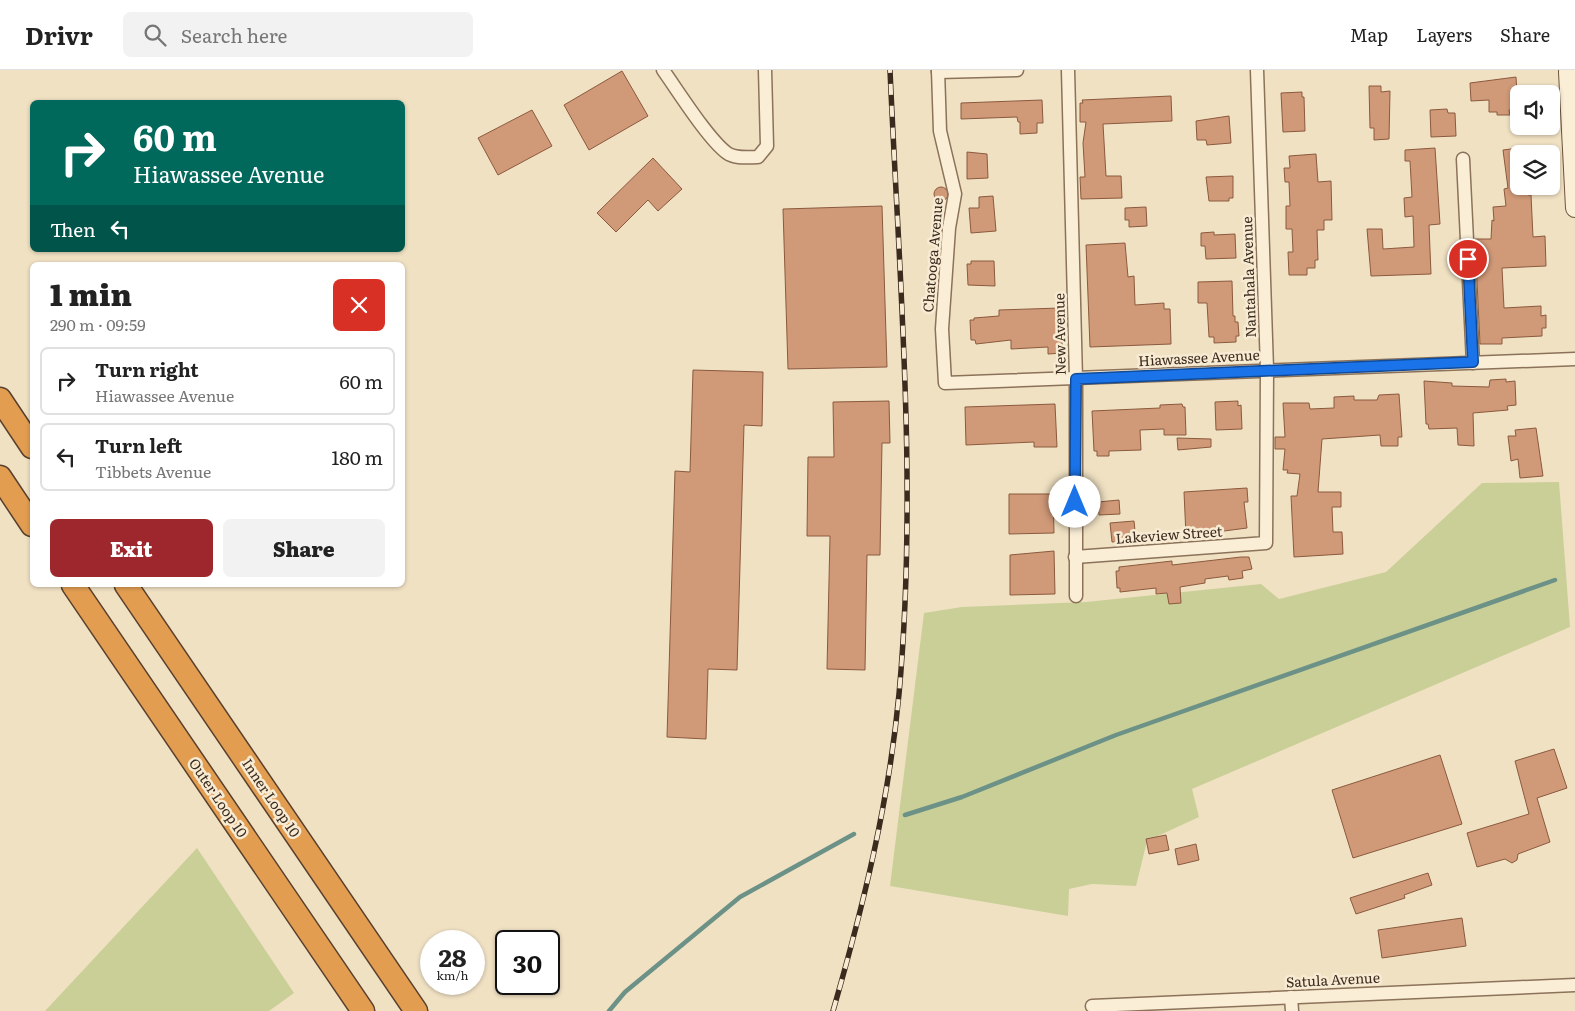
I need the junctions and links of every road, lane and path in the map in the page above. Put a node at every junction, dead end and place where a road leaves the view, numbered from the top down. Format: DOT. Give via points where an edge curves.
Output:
graph roads {
  1 [pos="663,70"];
  2 [pos="766,70"];
  3 [pos="1018,70"];
  4 [pos="1068,70"];
  5 [pos="1257,70"];
  6 [pos="938,71"];
  7 [pos="1568,71"];
  8 [pos="1464,159"];
  9 [pos="1575,208"];
  10 [pos="1575,359"];
  11 [pos="1473,362"];
  12 [pos="1267,369"];
  13 [pos="1076,379"];
  14 [pos="945,383"];
  15 [pos="0,399"];
  16 [pos="30,444"];
  17 [pos="0,477"];
  18 [pos="30,522"];
  19 [pos="1266,543"];
  20 [pos="1075,557"];
  21 [pos="74,587"];
  22 [pos="127,587"];
  23 [pos="1076,596"];
  24 [pos="1575,984"];
  25 [pos="1291,997"];
  26 [pos="1092,1006"];
  27 [pos="363,1011"];
  28 [pos="416,1011"];
  29 [pos="1292,1011"];
  1 -- 2 [label="street" via="713,138 728,153 758,157 767,146"];
  3 -- 6 [label="street"];
  4 -- 13 [label="street, New Avenue"];
  5 -- 12 [label="street, Nantahala Avenue"];
  6 -- 14 [label="street, Chatooga Avenue" via="940,132 955,194 949,228 942,329"];
  7 -- 9 [label="street"];
  8 -- 11 [label="street"];
  10 -- 11 [label="street, Hiawassee Avenue"];
  11 -- 12 [label="street, Hiawassee Avenue"];
  12 -- 13 [label="street, Hiawassee Avenue"];
  12 -- 19 [label="street, Nantahala Avenue"];
  13 -- 14 [label="street, Hiawassee Avenue"];
  13 -- 20 [label="street, New Avenue"];
  15 -- 16 [label="highway"];
  17 -- 18 [label="highway"];
  19 -- 20 [label="street, Lakeview Street"];
  20 -- 23 [label="street, New Avenue"];
  21 -- 27 [label="highway, Outer Loop 10"];
  22 -- 28 [label="highway, Inner Loop 10"];
  24 -- 25 [label="street, Satula Avenue"];
  25 -- 26 [label="street, Satula Avenue"];
  25 -- 29 [label="street"];
}
